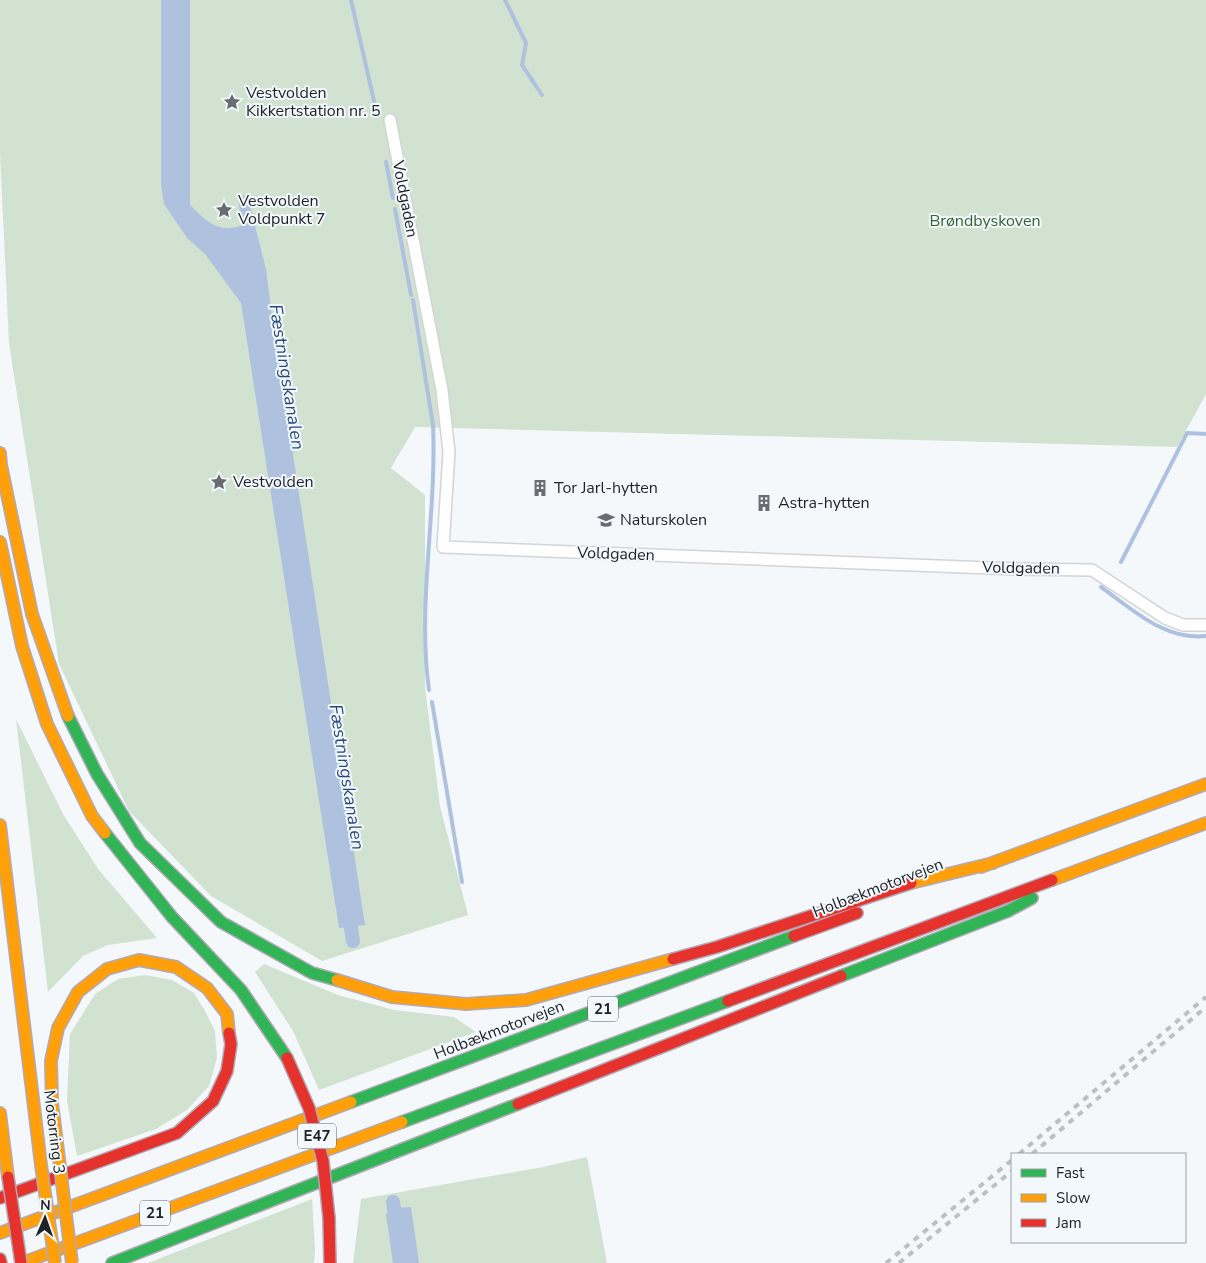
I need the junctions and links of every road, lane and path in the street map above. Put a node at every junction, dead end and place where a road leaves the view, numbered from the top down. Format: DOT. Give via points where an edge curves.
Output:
graph roads {
  1 [pos="390,120"];
  2 [pos="0,453"];
  3 [pos="0,542"];
  4 [pos="1206,625"];
  5 [pos="1206,784"];
  6 [pos="1206,823"];
  7 [pos="0,825"];
  8 [pos="993,863"];
  9 [pos="1099,863"];
  10 [pos="0,1113"];
  11 [pos="0,1198"];
  12 [pos="0,1233"];
  13 [pos="0,1259"];
  14 [pos="1,1263"];
  15 [pos="21,1263"];
  16 [pos="56,1263"];
  17 [pos="72,1263"];
  18 [pos="112,1263"];
  19 [pos="330,1263"];
  1 -- 4 [label="street, Voldgaden" via="442,390 449,452 443,547 1092,570 1165,618 1183,625"];
  2 -- 8 [label="highway" via="32,614 64,708 97,774 140,843 220,922 312,973 392,997 466,1004 526,1000 717,947 901,885"];
  3 -- 19 [label="highway, E47, bridge" via="22,646 47,724 92,816 172,917 242,990 288,1058 310,1108 321,1152 329,1218"];
  5 -- 8 [label="highway, Holbækmotorvejen / 21"];
  6 -- 9 [label="highway, 21"];
  7 -- 16 [label="highway, Motorring 3, bridge"];
  8 -- 12 [label="highway, Holbækmotorvejen / 21"];
  9 -- 15 [label="highway, 21"];
  9 -- 18 [label="highway" via="1008,911"];
  10 -- 15 [label="highway, bridge"];
  11 -- 17 [label="highway, bridge" via="177,1133 213,1101 227,1071 231,1044 227,1014 208,988 176,967 139,960 107,969 78,992 58,1028 51,1061 52,1103 58,1159"];
  13 -- 14 [label="highway"];
}
